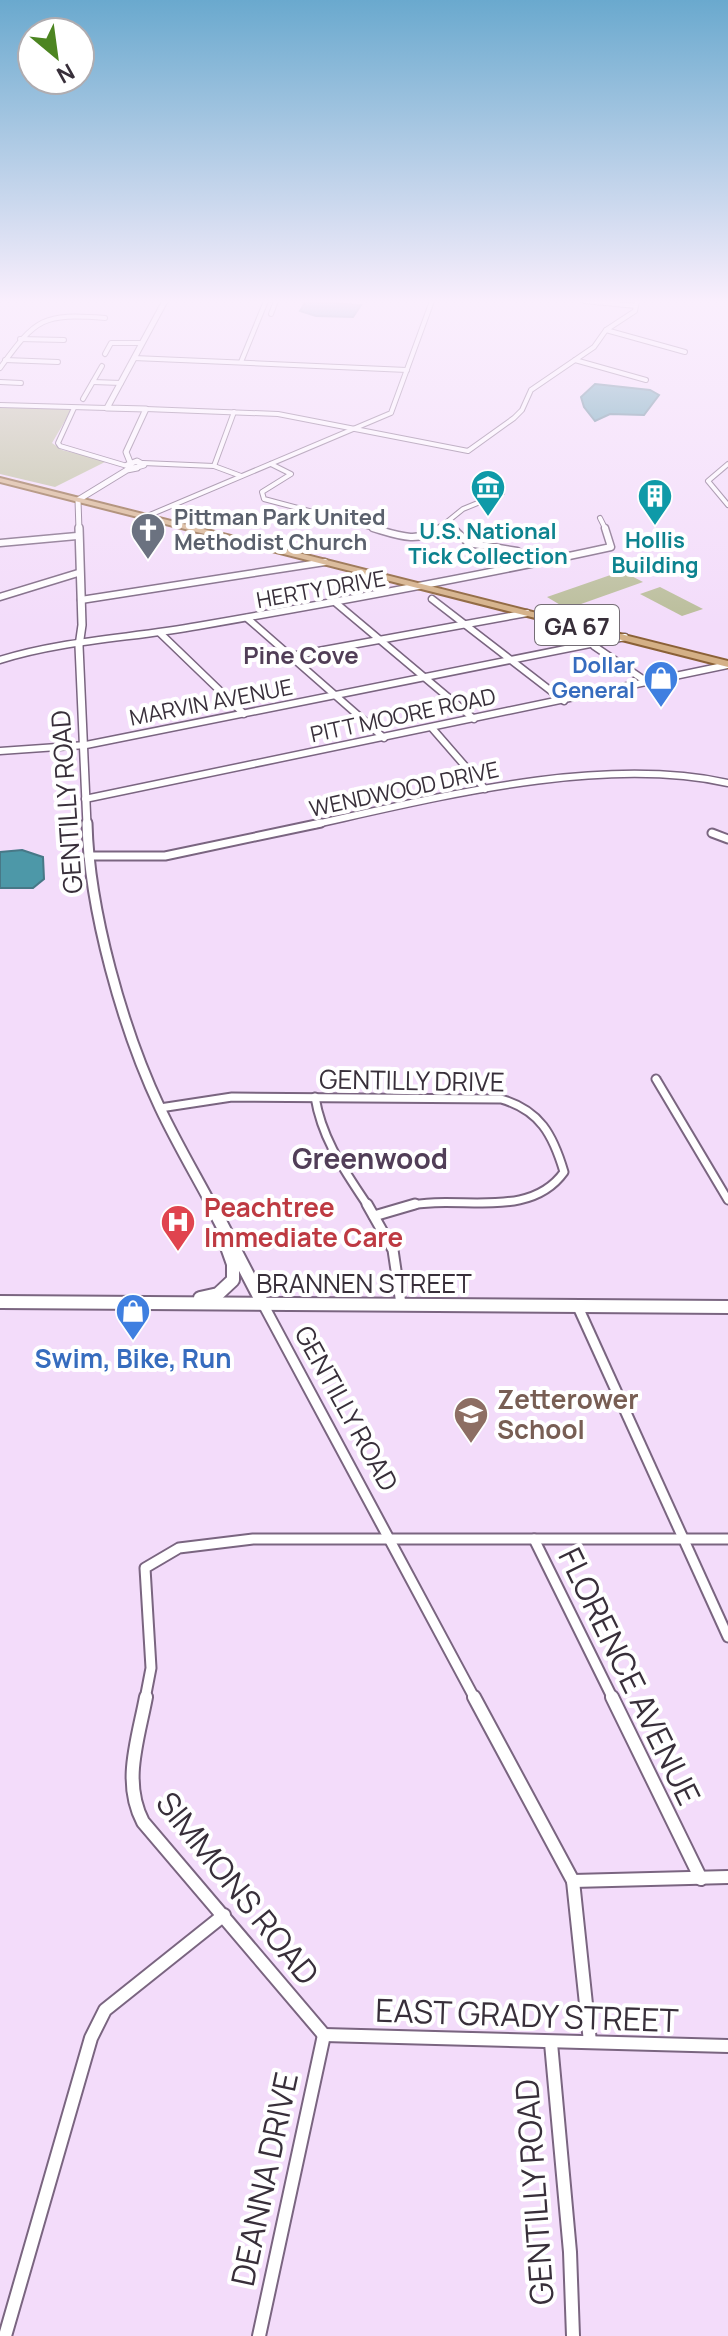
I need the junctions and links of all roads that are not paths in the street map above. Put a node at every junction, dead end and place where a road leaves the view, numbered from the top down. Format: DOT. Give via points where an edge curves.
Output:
graph roads {
  1 [pos="73,410"];
  2 [pos="146,410"];
  3 [pos="176,410"];
  4 [pos="391,410"];
  5 [pos="521,410"];
  6 [pos="234,412"];
  7 [pos="374,421"];
  8 [pos="356,428"];
  9 [pos="377,433"];
  10 [pos="133,464"];
  11 [pos="271,464"];
  12 [pos="728,464"];
  13 [pos="214,466"];
  14 [pos="241,476"];
  15 [pos="0,480"];
  16 [pos="502,493"];
  17 [pos="78,500"];
  18 [pos="728,505"];
  19 [pos="145,517"];
  20 [pos="600,518"];
  21 [pos="446,525"];
  22 [pos="77,536"];
  23 [pos="0,543"];
  24 [pos="325,562"];
  25 [pos="536,562"];
  26 [pos="78,573"];
  27 [pos="425,587"];
  28 [pos="0,597"];
  29 [pos="432,599"];
  30 [pos="81,600"];
  31 [pos="336,603"];
  32 [pos="527,613"];
  33 [pos="247,618"];
  34 [pos="463,624"];
  35 [pos="160,633"];
  36 [pos="625,637"];
  37 [pos="380,640"];
  38 [pos="79,646"];
  39 [pos="594,646"];
  40 [pos="291,656"];
  41 [pos="0,660"];
  42 [pos="513,661"];
  43 [pos="728,664"];
  44 [pos="426,678"];
  45 [pos="647,682"];
  46 [pos="336,696"];
  47 [pos="564,701"];
  48 [pos="244,714"];
  49 [pos="474,719"];
  50 [pos="432,728"];
  51 [pos="384,738"];
  52 [pos="86,745"];
  53 [pos="0,751"];
  54 [pos="728,783"];
  55 [pos="485,789"];
  56 [pos="85,799"];
  57 [pos="712,833"];
  58 [pos="728,839"];
  59 [pos="88,856"];
  60 [pos="656,1079"];
  61 [pos="315,1097"];
  62 [pos="160,1108"];
  63 [pos="728,1200"];
  64 [pos="210,1201"];
  65 [pos="374,1216"];
  66 [pos="0,1302"];
  67 [pos="165,1303"];
  68 [pos="263,1304"];
  69 [pos="401,1304"];
  70 [pos="578,1307"];
  71 [pos="728,1307"];
  72 [pos="534,1539"];
  73 [pos="686,1539"];
  74 [pos="728,1539"];
  75 [pos="392,1540"];
  76 [pos="728,1637"];
  77 [pos="728,1877"];
  78 [pos="701,1879"];
  79 [pos="573,1881"];
  80 [pos="224,1915"];
  81 [pos="324,2035"];
  82 [pos="590,2042"];
  83 [pos="551,2043"];
  84 [pos="728,2046"];
  85 [pos="5,2336"];
  86 [pos="259,2336"];
  87 [pos="573,2336"];
  1 -- 10 [label="street" via="60,446"];
  2 -- 10 [label="street" via="126,452"];
  3 -- 6 [label="street"];
  4 -- 7 [label="street"];
  5 -- 9 [label="street" via="468,451"];
  6 -- 8 [label="street"];
  6 -- 13 [label="street"];
  7 -- 8 [label="street"];
  7 -- 9 [label="street"];
  8 -- 9 [label="street"];
  8 -- 11 [label="street"];
  10 -- 13 [label="street"];
  10 -- 17 [label="street"];
  11 -- 14 [label="street"];
  11 -- 21 [label="street" via="291,474 262,492 264,499 409,538 428,537"];
  12 -- 18 [label="street" via="708,481"];
  13 -- 14 [label="street"];
  14 -- 19 [label="street"];
  15 -- 17 [label="main road, GA 67"];
  16 -- 21 [label="street" via="472,504"];
  17 -- 19 [label="main road, GA 67"];
  17 -- 22 [label="street, GENTILLY ROAD"];
  19 -- 24 [label="main road, GA 67"];
  20 -- 25 [label="street, HERTY DRIVE" via="611,547"];
  21 -- 25 [label="street" via="468,543 517,551"];
  22 -- 23 [label="street"];
  22 -- 26 [label="street, GENTILLY ROAD"];
  24 -- 27 [label="main road, GA 67"];
  24 -- 30 [label="street"];
  25 -- 27 [label="street, HERTY DRIVE"];
  26 -- 28 [label="street"];
  26 -- 30 [label="street, GENTILLY ROAD"];
  27 -- 31 [label="street, HERTY DRIVE"];
  27 -- 32 [label="main road, GA 67"];
  29 -- 34 [label="street"];
  30 -- 38 [label="street, GENTILLY ROAD"];
  31 -- 33 [label="street, HERTY DRIVE"];
  31 -- 37 [label="street"];
  32 -- 34 [label="street"];
  32 -- 36 [label="main road, GA 67"];
  33 -- 35 [label="street, HERTY DRIVE"];
  33 -- 40 [label="street"];
  34 -- 37 [label="street"];
  34 -- 42 [label="street"];
  35 -- 38 [label="street, HERTY DRIVE"];
  35 -- 48 [label="street"];
  36 -- 39 [label="street, MARVIN AVENUE"];
  36 -- 43 [label="main road, GA 67"];
  37 -- 40 [label="street"];
  37 -- 44 [label="street"];
  38 -- 41 [label="street, HERTY DRIVE"];
  38 -- 52 [label="street, GENTILLY ROAD"];
  39 -- 42 [label="street, MARVIN AVENUE"];
  39 -- 45 [label="street"];
  40 -- 46 [label="street"];
  42 -- 44 [label="street, MARVIN AVENUE"];
  42 -- 47 [label="street"];
  43 -- 45 [label="street, PITT MOORE ROAD"];
  44 -- 46 [label="street, MARVIN AVENUE"];
  44 -- 49 [label="street"];
  45 -- 47 [label="street, PITT MOORE ROAD"];
  46 -- 48 [label="street, MARVIN AVENUE"];
  46 -- 51 [label="street"];
  47 -- 49 [label="street, PITT MOORE ROAD"];
  48 -- 52 [label="street, MARVIN AVENUE"];
  49 -- 50 [label="street, PITT MOORE ROAD"];
  50 -- 51 [label="street, PITT MOORE ROAD"];
  50 -- 55 [label="street"];
  51 -- 56 [label="street, PITT MOORE ROAD"];
  52 -- 53 [label="street, MARVIN AVENUE"];
  52 -- 56 [label="street, GENTILLY ROAD"];
  54 -- 55 [label="street, WENDWOOD DRIVE" via="655,771"];
  55 -- 59 [label="street, WENDWOOD DRIVE" via="196,851"];
  56 -- 59 [label="street, GENTILLY ROAD"];
  57 -- 58 [label="street"];
  59 -- 62 [label="street, GENTILLY ROAD" via="133,1044"];
  60 -- 63 [label="street"];
  61 -- 62 [label="street, GENTILLY DRIVE" via="232,1097"];
  61 -- 65 [label="street" via="330,1149"];
  61 -- 65 [label="street, GENTILLY DRIVE" via="482,1097 521,1103 546,1127 564,1172 550,1191 531,1200 440,1201"];
  62 -- 64 [label="street, GENTILLY ROAD"];
  64 -- 67 [label="street" via="233,1264 233,1280 209,1297"];
  64 -- 68 [label="street, GENTILLY ROAD"];
  65 -- 69 [label="street" via="395,1258"];
  66 -- 67 [label="street, BRANNEN STREET"];
  67 -- 68 [label="street, BRANNEN STREET"];
  68 -- 69 [label="street, BRANNEN STREET"];
  68 -- 75 [label="street, GENTILLY ROAD"];
  69 -- 70 [label="street, BRANNEN STREET"];
  70 -- 71 [label="street, BRANNEN STREET"];
  70 -- 73 [label="street"];
  72 -- 73 [label="street"];
  72 -- 75 [label="street"];
  72 -- 78 [label="street, FLORENCE AVENUE"];
  73 -- 74 [label="street"];
  73 -- 76 [label="street"];
  75 -- 79 [label="street, GENTILLY ROAD"];
  75 -- 80 [label="street, SIMMONS ROAD" via="253,1539 179,1548 145,1568 151,1668 130,1782 134,1805"];
  77 -- 78 [label="street"];
  78 -- 79 [label="street"];
  79 -- 82 [label="street, GENTILLY ROAD"];
  80 -- 81 [label="street, SIMMONS ROAD"];
  80 -- 85 [label="street" via="105,2010 91,2038"];
  81 -- 83 [label="street, EAST GRADY STREET"];
  81 -- 86 [label="street, DEANNA DRIVE"];
  82 -- 83 [label="street, EAST GRADY STREET"];
  82 -- 84 [label="street, EAST GRADY STREET"];
  83 -- 87 [label="street, GENTILLY ROAD"];
}
